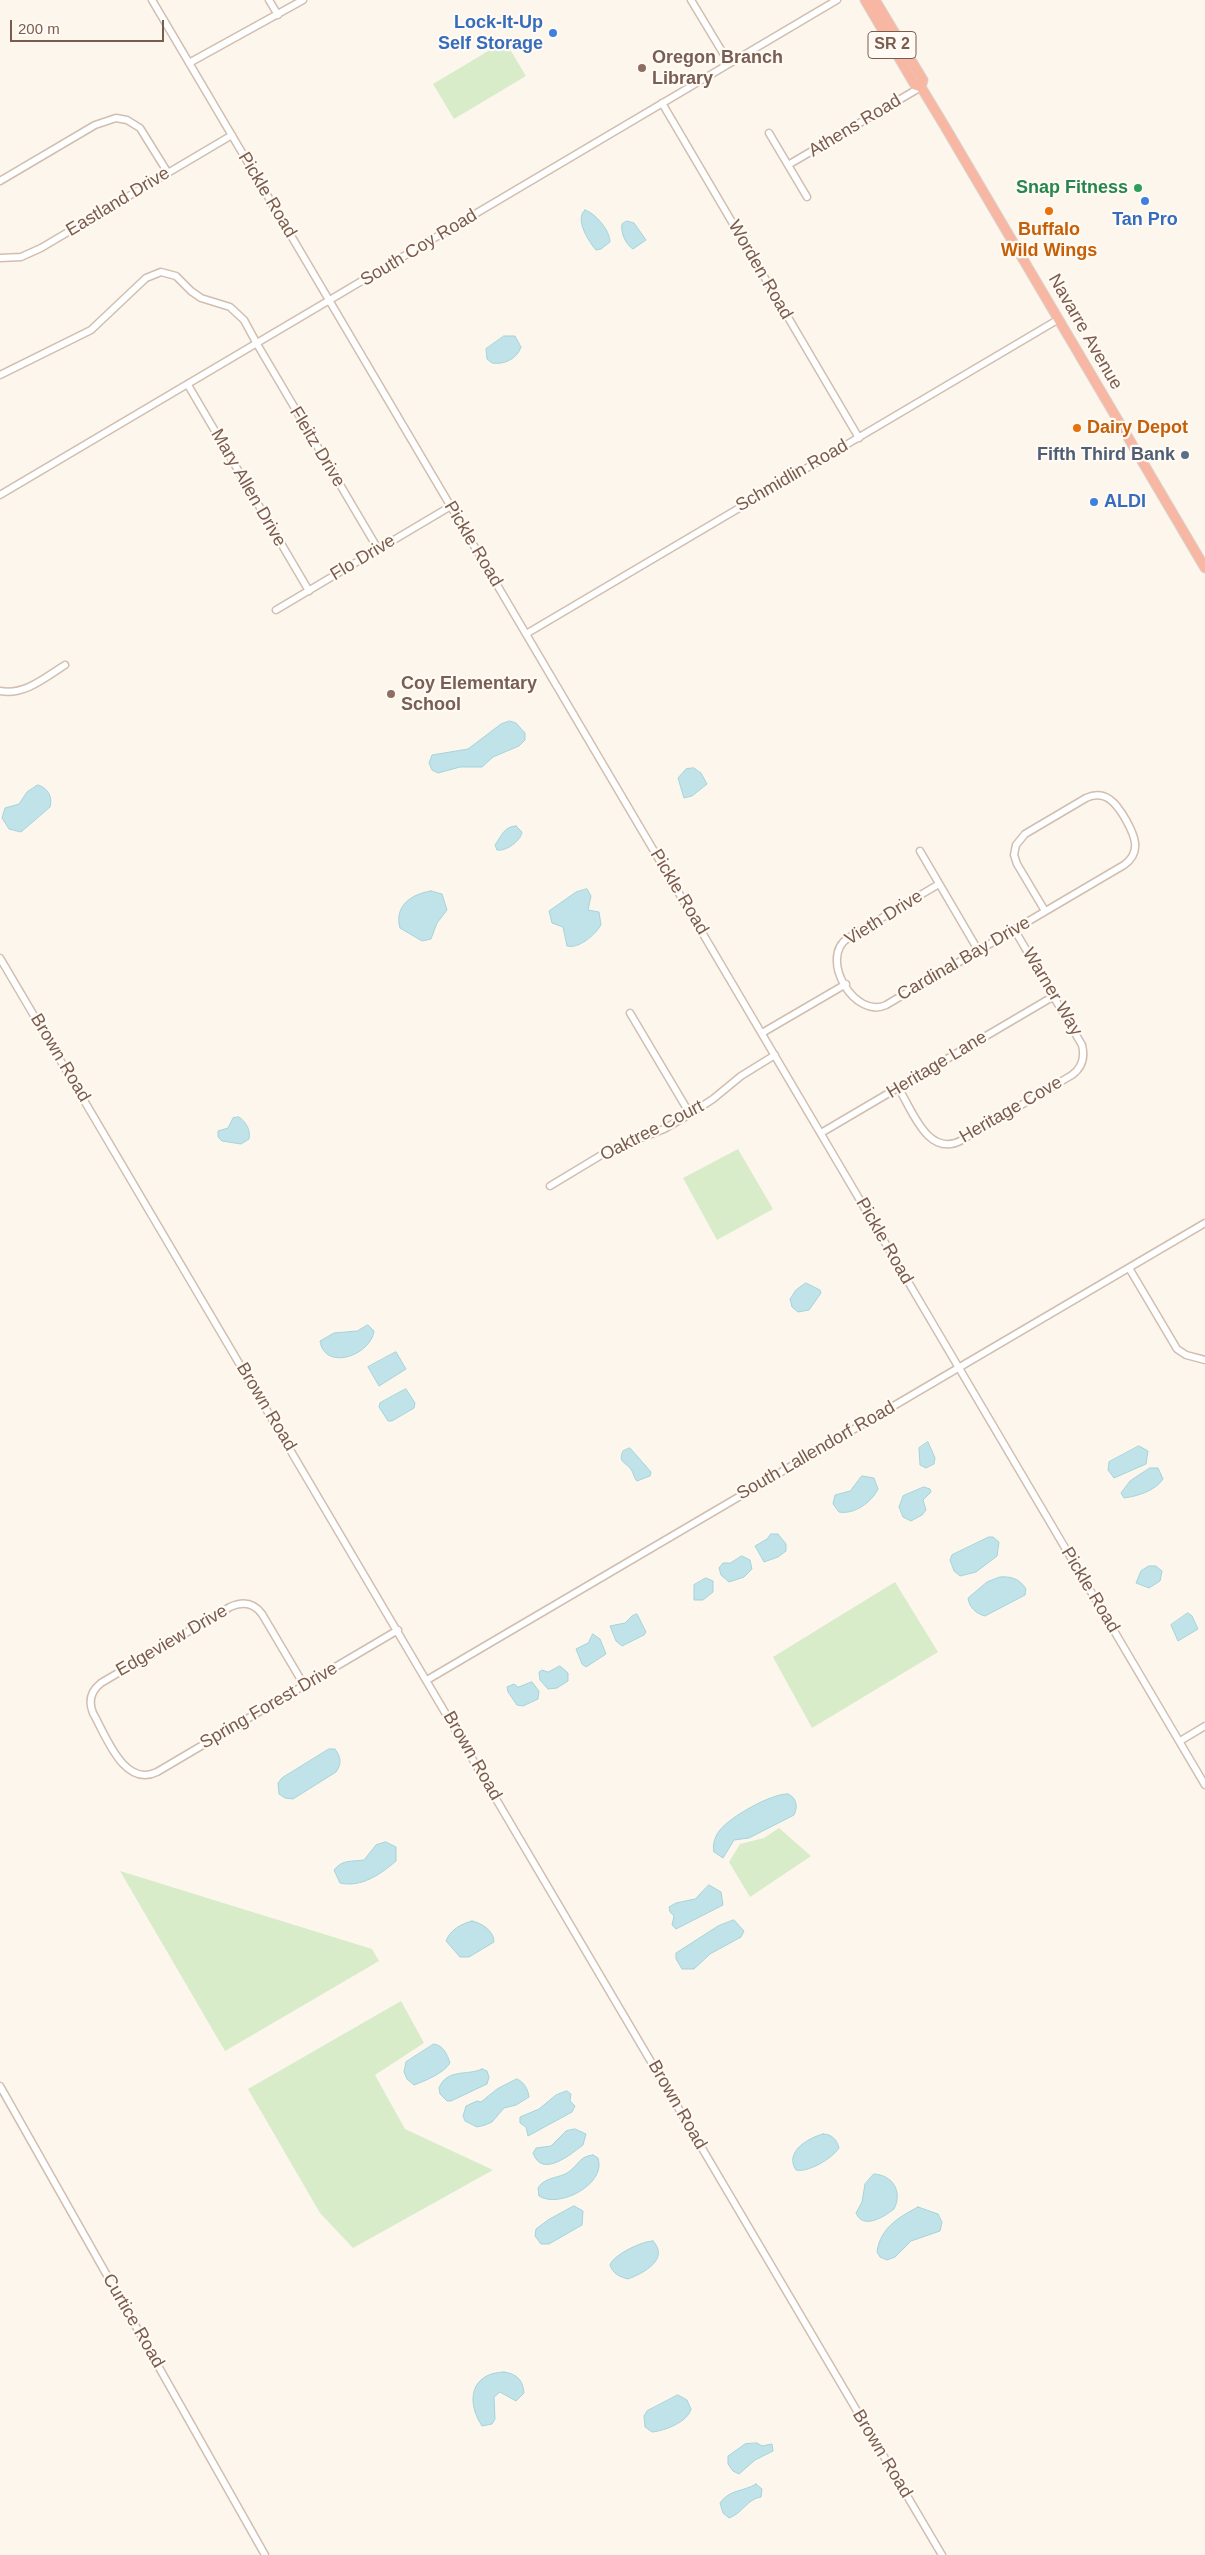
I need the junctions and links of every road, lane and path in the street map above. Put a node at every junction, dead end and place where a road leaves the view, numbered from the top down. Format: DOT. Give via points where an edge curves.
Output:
graph roads {
  1 [pos="152,0"];
  2 [pos="269,0"];
  3 [pos="303,0"];
  4 [pos="691,0"];
  5 [pos="837,0"];
  6 [pos="865,0"];
  7 [pos="875,0"];
  8 [pos="278,15"];
  9 [pos="900,59"];
  10 [pos="189,63"];
  11 [pos="729,63"];
  12 [pos="919,74"];
  13 [pos="921,87"];
  14 [pos="662,103"];
  15 [pos="769,133"];
  16 [pos="232,135"];
  17 [pos="788,166"];
  18 [pos="168,173"];
  19 [pos="0,181"];
  20 [pos="807,196"];
  21 [pos="0,258"];
  22 [pos="330,301"];
  23 [pos="1059,319"];
  24 [pos="257,344"];
  25 [pos="0,375"];
  26 [pos="188,385"];
  27 [pos="858,438"];
  28 [pos="0,495"];
  29 [pos="451,506"];
  30 [pos="378,549"];
  31 [pos="1205,568"];
  32 [pos="309,590"];
  33 [pos="276,610"];
  34 [pos="526,634"];
  35 [pos="65,665"];
  36 [pos="0,691"];
  37 [pos="920,851"];
  38 [pos="939,884"];
  39 [pos="1045,911"];
  40 [pos="1014,929"];
  41 [pos="978,950"];
  42 [pos="0,958"];
  43 [pos="846,984"];
  44 [pos="1054,996"];
  45 [pos="630,1013"];
  46 [pos="762,1033"];
  47 [pos="775,1055"];
  48 [pos="1084,1057"];
  49 [pos="898,1087"];
  50 [pos="690,1114"];
  51 [pos="820,1133"];
  52 [pos="550,1186"];
  53 [pos="1205,1223"];
  54 [pos="1129,1268"];
  55 [pos="1205,1360"];
  56 [pos="959,1368"];
  57 [pos="398,1630"];
  58 [pos="427,1680"];
  59 [pos="304,1685"];
  60 [pos="1205,1726"];
  61 [pos="1180,1741"];
  62 [pos="138,1776"];
  63 [pos="1205,1785"];
  64 [pos="0,2086"];
  65 [pos="265,2555"];
  66 [pos="942,2555"];
  1 -- 10 [label="street, Pickle Road"];
  2 -- 8 [label="street"];
  3 -- 8 [label="street"];
  4 -- 11 [label="street"];
  5 -- 11 [label="street, South Coy Road"];
  6 -- 9 [label="highway, Navarre Avenue / SR 2"];
  7 -- 12 [label="highway, Navarre Avenue / SR 2"];
  8 -- 10 [label="street"];
  9 -- 12 [label="highway" via="914,74"];
  9 -- 13 [label="highway, Navarre Avenue / SR 2" via="915,85"];
  10 -- 16 [label="street, Pickle Road"];
  11 -- 14 [label="street, South Coy Road"];
  12 -- 13 [label="highway, Navarre Avenue / SR 2" via="923,80"];
  13 -- 17 [label="street, Athens Road"];
  13 -- 23 [label="highway, Navarre Avenue / SR 2"];
  14 -- 22 [label="street, South Coy Road"];
  14 -- 27 [label="street, Worden Road"];
  15 -- 17 [label="street"];
  16 -- 18 [label="street, Eastland Drive"];
  16 -- 22 [label="street, Pickle Road"];
  17 -- 20 [label="street"];
  18 -- 19 [label="street" via="140,128 116,118 99,122"];
  18 -- 21 [label="street, Eastland Drive" via="41,248 21,256"];
  22 -- 24 [label="street, South Coy Road"];
  22 -- 29 [label="street, Pickle Road"];
  23 -- 27 [label="street, Schmidlin Road"];
  23 -- 31 [label="highway, Navarre Avenue / SR 2"];
  24 -- 25 [label="street, Fleitz Drive" via="240,315 230,307 201,298 176,276 161,272 146,278 91,330"];
  24 -- 26 [label="street, South Coy Road"];
  24 -- 30 [label="street, Fleitz Drive"];
  26 -- 28 [label="street, South Coy Road"];
  26 -- 32 [label="street, Mary Allen Drive"];
  27 -- 34 [label="street, Schmidlin Road"];
  29 -- 30 [label="street, Flo Drive"];
  29 -- 34 [label="street, Pickle Road"];
  30 -- 32 [label="street, Flo Drive"];
  32 -- 33 [label="street, Flo Drive"];
  34 -- 46 [label="street, Pickle Road"];
  35 -- 36 [label="street" via="23,690"];
  37 -- 38 [label="street"];
  38 -- 41 [label="street"];
  38 -- 43 [label="street, Vieth Drive" via="842,943 836,954 836,964"];
  39 -- 39 [label="street, Cardinal Bay Drive" via="1130,860 1136,839 1113,800 1094,795 1019,839 1015,850 1016,862"];
  39 -- 40 [label="street, Cardinal Bay Drive"];
  40 -- 41 [label="street, Cardinal Bay Drive"];
  40 -- 44 [label="street, Warner Way"];
  41 -- 43 [label="street, Cardinal Bay Drive" via="877,1008 858,1002"];
  42 -- 57 [label="street, Brown Road"];
  43 -- 46 [label="street"];
  44 -- 48 [label="street, Warner Way" via="1082,1044"];
  44 -- 49 [label="street, Heritage Lane"];
  45 -- 50 [label="street"];
  46 -- 47 [label="street, Pickle Road"];
  47 -- 50 [label="street, Oaktree Court" via="740,1076"];
  47 -- 51 [label="street, Pickle Road"];
  48 -- 49 [label="street, Heritage Cove" via="1072,1075 951,1144 940,1144 928,1137"];
  49 -- 51 [label="street, Heritage Lane"];
  50 -- 52 [label="street, Oaktree Court" via="608,1151"];
  51 -- 56 [label="street, Pickle Road"];
  53 -- 54 [label="street, South Lallendorf Road"];
  54 -- 55 [label="street" via="1177,1349"];
  54 -- 56 [label="street, South Lallendorf Road"];
  56 -- 58 [label="street, South Lallendorf Road"];
  56 -- 61 [label="street, Pickle Road"];
  57 -- 58 [label="street, Brown Road"];
  57 -- 59 [label="street, Spring Forest Drive"];
  58 -- 66 [label="street, Brown Road"];
  59 -- 62 [label="street, Spring Forest Drive" via="157,1772"];
  59 -- 62 [label="street, Edgeview Drive" via="259,1609 242,1603 230,1607 104,1681 92,1694 93,1713 124,1766"];
  60 -- 61 [label="street"];
  61 -- 63 [label="street, Pickle Road"];
  64 -- 65 [label="street, Curtice Road"];
}
